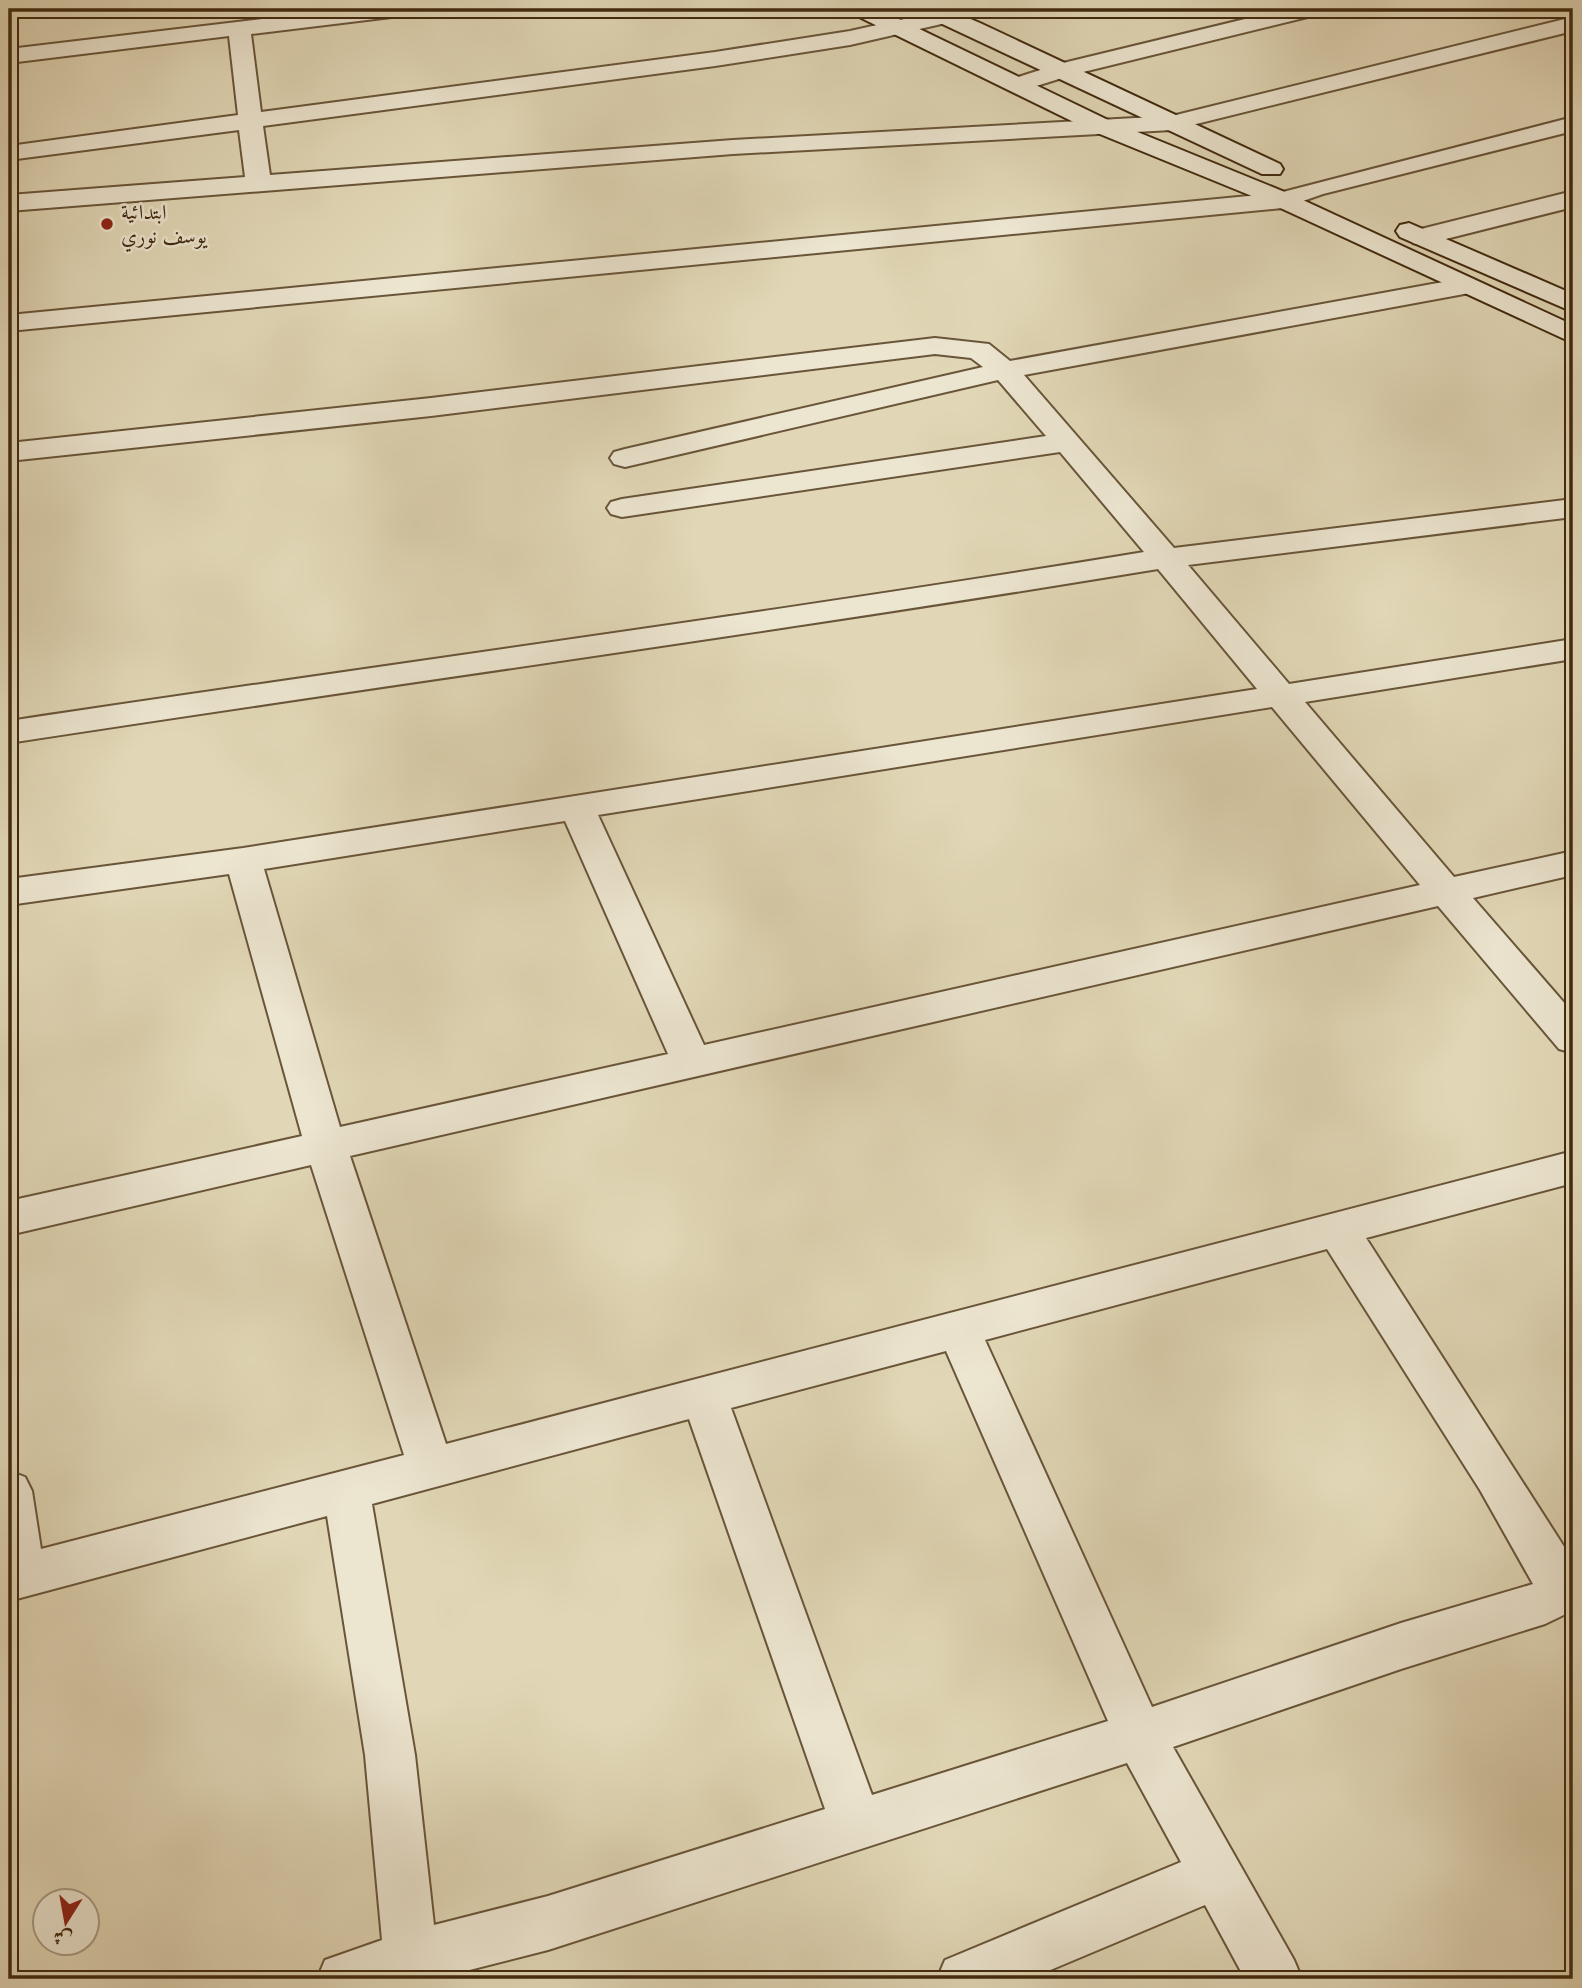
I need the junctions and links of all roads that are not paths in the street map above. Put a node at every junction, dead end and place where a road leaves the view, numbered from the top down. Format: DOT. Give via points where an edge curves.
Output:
graph roads {
  1 [pos="400,9"];
  2 [pos="861,9"];
  3 [pos="976,9"];
  4 [pos="1312,9"];
  5 [pos="938,12"];
  6 [pos="1573,24"];
  7 [pos="901,27"];
  8 [pos="239,29"];
  9 [pos="9,56"];
  10 [pos="1068,69"];
  11 [pos="1020,84"];
  12 [pos="248,121"];
  13 [pos="1172,123"];
  14 [pos="1573,124"];
  15 [pos="1099,125"];
  16 [pos="9,153"];
  17 [pos="258,183"];
  18 [pos="1314,189"];
  19 [pos="1573,199"];
  20 [pos="1283,201"];
  21 [pos="9,203"];
  22 [pos="1422,237"];
  23 [pos="1465,286"];
  24 [pos="1573,304"];
  25 [pos="9,323"];
  26 [pos="1573,335"];
  27 [pos="1005,370"];
  28 [pos="1068,442"];
  29 [pos="9,452"];
  30 [pos="625,457"];
  31 [pos="622,508"];
  32 [pos="1573,508"];
  33 [pos="1168,558"];
  34 [pos="1573,649"];
  35 [pos="1281,694"];
  36 [pos="9,732"];
  37 [pos="576,805"];
  38 [pos="243,860"];
  39 [pos="1573,863"];
  40 [pos="9,892"];
  41 [pos="1444,892"];
  42 [pos="1573,1039"];
  43 [pos="692,1062"];
  44 [pos="325,1144"];
  45 [pos="1573,1167"];
  46 [pos="9,1217"];
  47 [pos="1338,1230"];
  48 [pos="959,1331"];
  49 [pos="704,1397"];
  50 [pos="432,1468"];
  51 [pos="346,1491"];
  52 [pos="9,1492"];
  53 [pos="15,1578"];
  54 [pos="1139,1735"];
  55 [pos="857,1825"];
  56 [pos="1217,1874"];
  57 [pos="411,1958"];
  58 [pos="344,1979"];
  59 [pos="964,1979"];
  60 [pos="1275,1979"];
  1 -- 8 [label="street"];
  2 -- 7 [label="street"];
  3 -- 5 [label="street"];
  4 -- 10 [label="street"];
  5 -- 7 [label="street"];
  5 -- 10 [label="street"];
  6 -- 13 [label="street"];
  7 -- 11 [label="street"];
  7 -- 12 [label="street" via="715,59"];
  8 -- 9 [label="street"];
  8 -- 12 [label="street"];
  10 -- 11 [label="street"];
  10 -- 13 [label="street"];
  11 -- 15 [label="street"];
  12 -- 16 [label="street"];
  12 -- 17 [label="street"];
  13 -- 15 [label="street"];
  13 -- 18 [label="street"];
  14 -- 18 [label="street"];
  15 -- 17 [label="street"];
  15 -- 20 [label="street"];
  17 -- 21 [label="street"];
  18 -- 20 [label="street"];
  18 -- 22 [label="street"];
  19 -- 22 [label="street"];
  20 -- 23 [label="street"];
  20 -- 25 [label="street"];
  22 -- 24 [label="street"];
  23 -- 26 [label="street"];
  23 -- 27 [label="street"];
  27 -- 28 [label="street"];
  27 -- 29 [label="street" via="979,350 935,345 432,407"];
  27 -- 30 [label="street"];
  28 -- 31 [label="street"];
  28 -- 33 [label="street"];
  32 -- 33 [label="street"];
  33 -- 35 [label="street"];
  33 -- 36 [label="street" via="855,610"];
  34 -- 35 [label="street"];
  35 -- 37 [label="street"];
  35 -- 41 [label="street"];
  37 -- 38 [label="street"];
  37 -- 43 [label="street"];
  38 -- 40 [label="street"];
  38 -- 44 [label="street"];
  39 -- 41 [label="street"];
  41 -- 42 [label="street"];
  41 -- 43 [label="street"];
  43 -- 44 [label="street"];
  44 -- 46 [label="street"];
  44 -- 50 [label="street"];
  45 -- 47 [label="street"];
  47 -- 48 [label="street"];
  47 -- 54 [label="street" via="1553,1572 1555,1596"];
  48 -- 49 [label="street"];
  48 -- 54 [label="street"];
  49 -- 50 [label="street"];
  49 -- 55 [label="street"];
  50 -- 51 [label="street"];
  51 -- 53 [label="street"];
  51 -- 57 [label="street" via="390,1755"];
  52 -- 53 [label="street"];
  54 -- 55 [label="street"];
  54 -- 56 [label="street"];
  55 -- 57 [label="street" via="548,1923"];
  56 -- 59 [label="street"];
  56 -- 60 [label="street"];
  57 -- 58 [label="street"];
}
